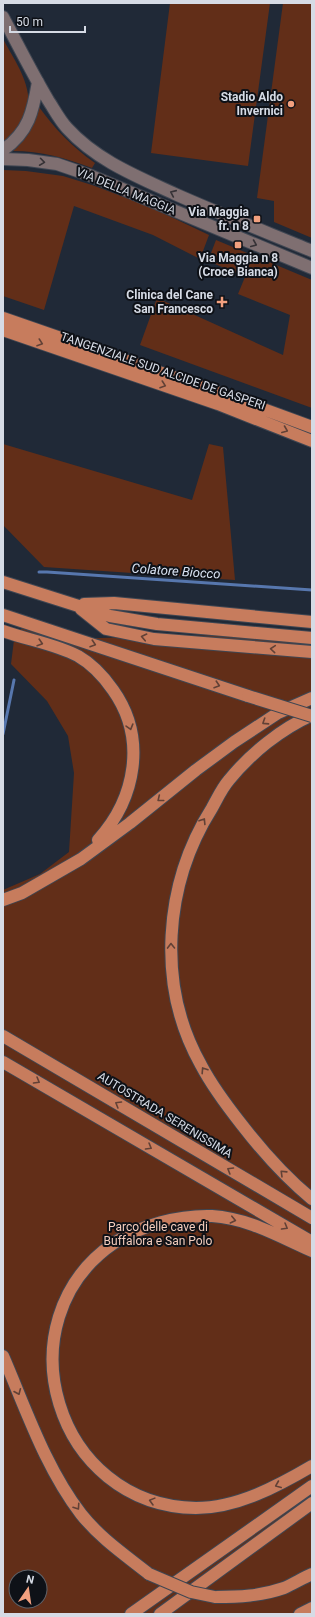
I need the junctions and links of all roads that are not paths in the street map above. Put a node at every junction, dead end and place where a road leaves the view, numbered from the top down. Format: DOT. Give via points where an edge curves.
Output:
graph roads {
  1 [pos="3,17"];
  2 [pos="38,82"];
  3 [pos="3,150"];
  4 [pos="3,159"];
  5 [pos="312,251"];
  6 [pos="312,268"];
  7 [pos="3,318"];
  8 [pos="3,330"];
  9 [pos="312,427"];
  10 [pos="312,441"];
  11 [pos="3,582"];
  12 [pos="73,604"];
  13 [pos="3,615"];
  14 [pos="312,622"];
  15 [pos="3,631"];
  16 [pos="312,638"];
  17 [pos="312,652"];
  18 [pos="312,698"];
  19 [pos="312,716"];
  20 [pos="81,859"];
  21 [pos="3,900"];
  22 [pos="3,1036"];
  23 [pos="3,1062"];
  24 [pos="312,1199"];
  25 [pos="312,1218"];
  26 [pos="312,1242"];
  27 [pos="312,1251"];
  28 [pos="3,1356"];
  29 [pos="312,1466"];
  30 [pos="312,1486"];
  31 [pos="312,1503"];
  32 [pos="312,1574"];
  33 [pos="312,1608"];
  34 [pos="131,1614"];
  35 [pos="160,1614"];
  36 [pos="300,1614"];
  1 -- 2 [label="street, VIA DELLA MAGGIA"];
  2 -- 3 [label="street" via="30,120 21,134"];
  5 -- 2 [label="street, VIA DELLA MAGGIA, one-way" via="199,205 108,161 86,146 66,127"];
  4 -- 6 [label="street, VIA DELLA MAGGIA, one-way" via="57,164 89,175"];
  7 -- 9 [label="highway, TANGENZIALE SUD ALCIDE DE GASPERI"];
  8 -- 10 [label="highway, TANGENZIALE SUD ALCIDE DE GASPERI, one-way" via="218,404"];
  11 -- 12 [label="highway"];
  12 -- 14 [label="highway" via="114,603"];
  12 -- 16 [label="highway" via="110,616 157,624"];
  17 -- 12 [label="highway, one-way" via="154,639 106,629"];
  13 -- 19 [label="highway, one-way, bridge"];
  15 -- 20 [label="highway, one-way" via="78,656 108,683 124,708 134,750 129,786 117,816"];
  18 -- 20 [label="highway, one-way" via="278,713 234,742"];
  24 -- 19 [label="highway, one-way" via="272,1162 253,1140 200,1064 180,1014 175,993 171,945 173,913 179,883 199,828 229,780 247,761 268,742"];
  20 -- 21 [label="highway" via="22,893"];
  25 -- 22 [label="highway, AUTOSTRADA SERENISSIMA, one-way"];
  23 -- 26 [label="highway, one-way"];
  29 -- 27 [label="highway, one-way" via="284,1482 225,1504 197,1508 173,1506 146,1499 107,1477 89,1462 76,1446 63,1425 54,1403 48,1360 53,1322 71,1284 98,1255 123,1237 139,1230 176,1219 213,1216 254,1226"];
  28 -- 32 [label="highway, one-way, bridge" via="44,1453 81,1514 103,1538 149,1574 191,1592 215,1597 263,1594"];
  30 -- 34 [label="highway"];
  31 -- 35 [label="highway"];
  33 -- 36 [label="highway"];
}
